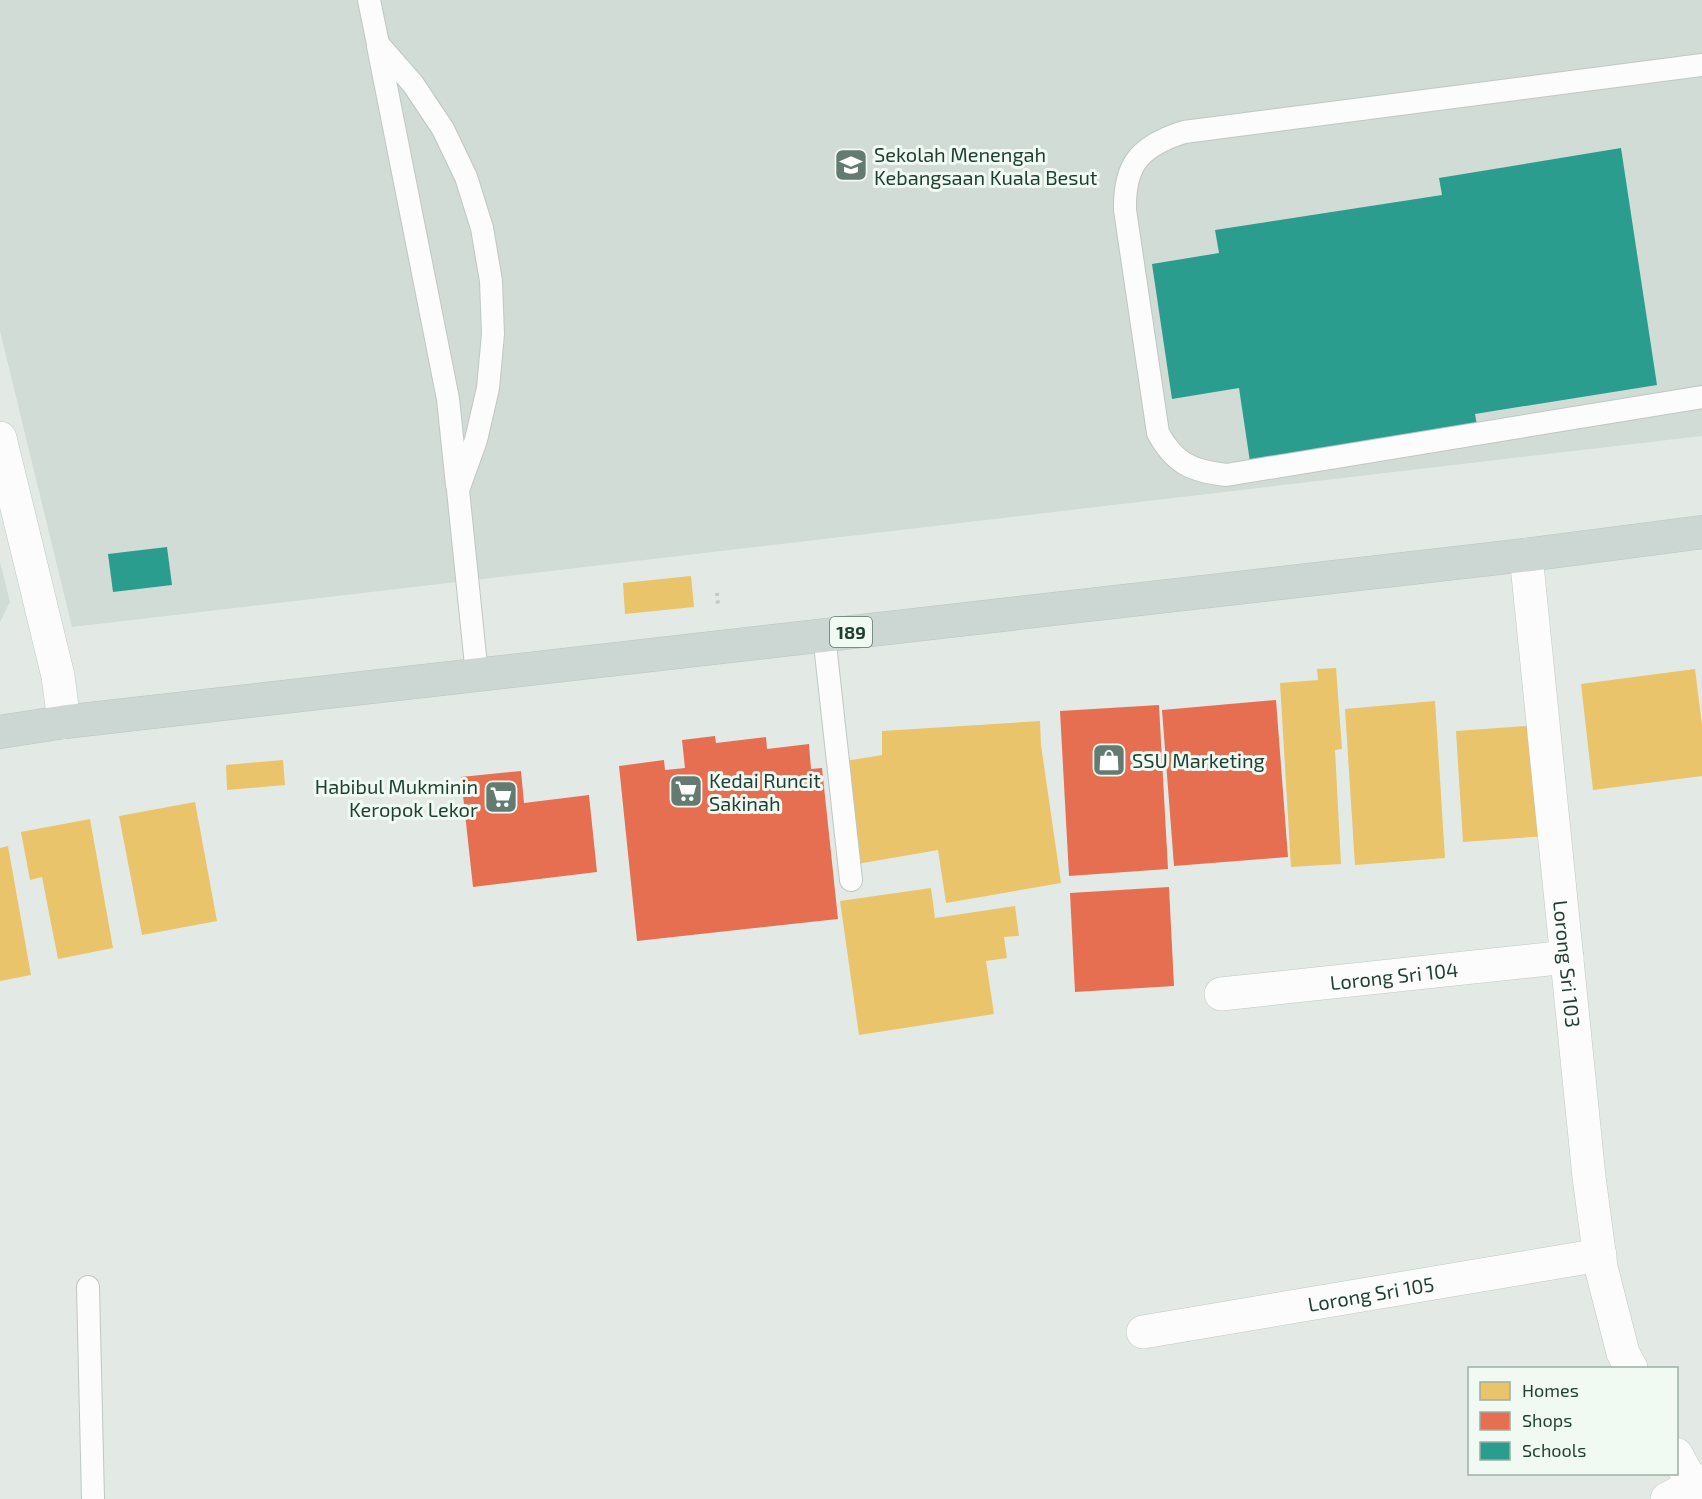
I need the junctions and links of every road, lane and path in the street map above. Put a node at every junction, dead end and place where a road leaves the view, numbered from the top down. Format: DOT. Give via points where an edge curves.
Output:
graph roads {
  1 [pos="369,0"];
  2 [pos="378,44"];
  3 [pos="1702,65"];
  4 [pos="1702,397"];
  5 [pos="0,438"];
  6 [pos="458,490"];
  7 [pos="1702,532"];
  8 [pos="1526,555"];
  9 [pos="824,635"];
  10 [pos="477,675"];
  11 [pos="64,722"];
  12 [pos="0,732"];
  13 [pos="851,880"];
  14 [pos="1567,957"];
  15 [pos="1221,994"];
  16 [pos="1600,1255"];
  17 [pos="88,1287"];
  18 [pos="1143,1332"];
  19 [pos="1630,1367"];
  20 [pos="1678,1458"];
  21 [pos="1687,1489"];
  22 [pos="93,1499"];
  1 -- 2 [label="lane"];
  2 -- 6 [label="lane" via="448,399"];
  2 -- 6 [label="lane" via="413,84 442,129 466,177 486,249 493,334 488,388 476,440"];
  3 -- 4 [label="lane" via="1184,132 1162,139 1142,154 1124,189 1158,433 1178,461 1192,468 1226,475"];
  5 -- 11 [label="street" via="58,676"];
  6 -- 10 [label="lane"];
  7 -- 8 [label="main road, 189"];
  8 -- 9 [label="main road, 189"];
  8 -- 14 [label="street, Lorong Sri 103"];
  9 -- 10 [label="main road, 189"];
  9 -- 13 [label="lane"];
  10 -- 11 [label="main road, 189"];
  11 -- 12 [label="main road, 189"];
  14 -- 15 [label="street, Lorong Sri 104"];
  14 -- 16 [label="street, Lorong Sri 103"];
  16 -- 18 [label="street, Lorong Sri 105"];
  16 -- 19 [label="street, Lorong Sri 103" via="1623,1353"];
  17 -- 22 [label="lane"];
  20 -- 21 [label="street"];
}
